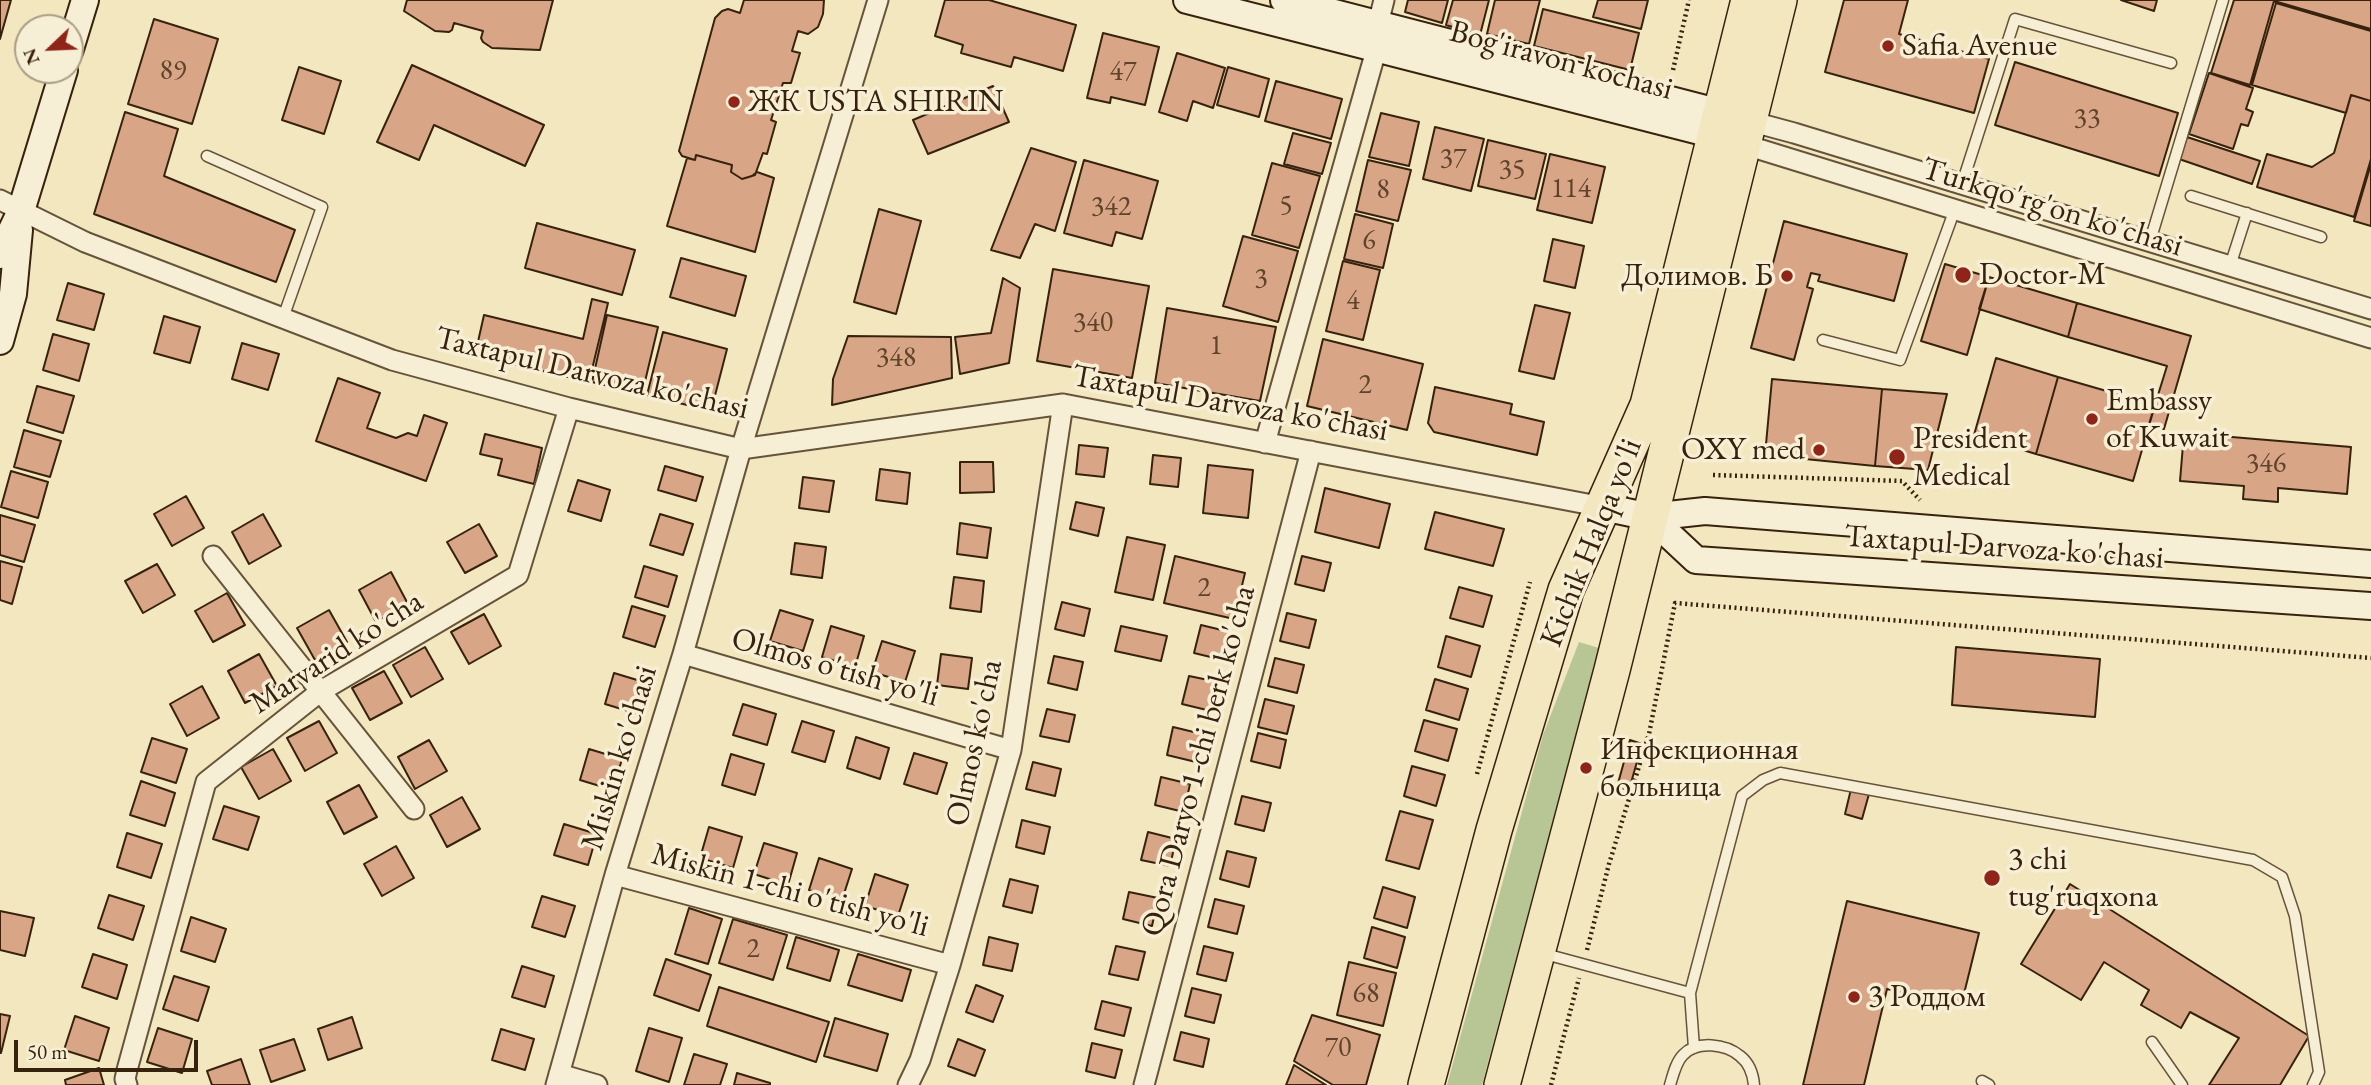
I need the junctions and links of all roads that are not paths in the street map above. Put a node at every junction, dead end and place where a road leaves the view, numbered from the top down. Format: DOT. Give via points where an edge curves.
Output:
graph roads {
  1 [pos="878,0"];
  2 [pos="1187,0"];
  3 [pos="1284,0"];
  4 [pos="1749,0"];
  5 [pos="1779,0"];
  6 [pos="2224,0"];
  7 [pos="1380,24"];
  8 [pos="2171,63"];
  9 [pos="58,84"];
  10 [pos="1732,128"];
  11 [pos="207,156"];
  12 [pos="1962,184"];
  13 [pos="2192,196"];
  14 [pos="10,206"];
  15 [pos="1955,208"];
  16 [pos="2247,213"];
  17 [pos="2321,237"];
  18 [pos="2150,242"];
  19 [pos="0,255"];
  20 [pos="2230,266"];
  21 [pos="2371,309"];
  22 [pos="283,318"];
  23 [pos="2371,338"];
  24 [pos="1823,340"];
  25 [pos="0,341"];
  26 [pos="1063,404"];
  27 [pos="569,408"];
  28 [pos="1265,443"];
  29 [pos="741,449"];
  30 [pos="1311,451"];
  31 [pos="1603,507"];
  32 [pos="1650,517"];
  33 [pos="213,556"];
  34 [pos="2371,564"];
  35 [pos="2371,607"];
  36 [pos="683,654"];
  37 [pos="321,691"];
  38 [pos="1011,750"];
  39 [pos="414,809"];
  40 [pos="615,876"];
  41 [pos="1537,952"];
  42 [pos="950,965"];
  43 [pos="1690,993"];
  44 [pos="2152,1042"];
  45 [pos="1694,1048"];
  46 [pos="558,1079"];
  47 [pos="127,1085"];
  48 [pos="597,1085"];
  49 [pos="908,1085"];
  50 [pos="1144,1085"];
  51 [pos="1426,1085"];
  52 [pos="1502,1085"];
  53 [pos="1670,1085"];
  54 [pos="1754,1085"];
  55 [pos="2182,1085"];
  56 [pos="2313,1085"];
  1 -- 29 [label="street, Miskin ko'chasi"];
  2 -- 7 [label="main road, Bog'iravon kochasi"];
  3 -- 7 [label="main road, Bog'iravon kochasi"];
  4 -- 10 [label="highway, Kichik Halqa yo'li"];
  5 -- 10 [label="highway, Kichik Halqa yo'li"];
  6 -- 18 [label="lane"];
  7 -- 10 [label="main road, Bog'iravon kochasi"];
  7 -- 28 [label="street"];
  8 -- 12 [label="lane" via="2015,19"];
  9 -- 14 [label="main road"];
  10 -- 12 [label="street, Turkqo'rg'on ko'chasi"];
  10 -- 15 [label="street, Turkqo'rg'on ko'chasi"];
  10 -- 31 [label="highway, Kichik Halqa yo'li" via="1648,405"];
  10 -- 32 [label="highway, Kichik Halqa yo'li"];
  11 -- 22 [label="lane" via="322,207"];
  12 -- 18 [label="street, Turkqo'rg'on ko'chasi"];
  13 -- 16 [label="lane"];
  14 -- 19 [label="main road"];
  14 -- 22 [label="street, Taxtapul Darvoza ko'chasi" via="85,242"];
  14 -- 25 [label="main road" via="13,294"];
  15 -- 23 [label="street, Turkqo'rg'on ko'chasi"];
  15 -- 24 [label="lane" via="1900,360"];
  16 -- 17 [label="lane"];
  16 -- 20 [label="lane"];
  18 -- 20 [label="street, Turkqo'rg'on ko'chasi"];
  20 -- 21 [label="street, Turkqo'rg'on ko'chasi"];
  22 -- 27 [label="street, Taxtapul Darvoza ko'chasi" via="392,360"];
  26 -- 28 [label="street, Taxtapul Darvoza ko'chasi"];
  26 -- 29 [label="street, Taxtapul Darvoza ko'chasi"];
  26 -- 38 [label="street, Olmos ko'cha"];
  27 -- 29 [label="street, Taxtapul Darvoza ko'chasi"];
  27 -- 37 [label="street, Marvarid ko'cha" via="517,575"];
  28 -- 30 [label="street, Taxtapul Darvoza ko'chasi"];
  29 -- 36 [label="street, Miskin ko'chasi"];
  30 -- 31 [label="street, Taxtapul Darvoza ko'chasi"];
  30 -- 50 [label="street, Qora Daryo 1-chi berk ko'cha"];
  31 -- 32 [label="main road, Taxtapul Darvoza ko'chasi"];
  31 -- 51 [label="highway, Kichik Halqa yo'li" via="1566,590 1494,830"];
  32 -- 34 [label="main road, Taxtapul Darvoza ko'chasi" via="1705,511"];
  32 -- 35 [label="main road, Taxtapul Darvoza ko'chasi" via="1696,560"];
  32 -- 41 [label="highway, Kichik Halqa yo'li"];
  33 -- 37 [label="street"];
  36 -- 38 [label="street, Olmos o'tish yo'li"];
  36 -- 40 [label="street, Miskin ko'chasi"];
  37 -- 39 [label="street"];
  37 -- 47 [label="street, Marvarid ko'cha" via="206,782 127,1069"];
  38 -- 42 [label="street, Olmos ko'cha"];
  40 -- 42 [label="street, Miskin 1-chi o'tish yo'li"];
  40 -- 46 [label="street, Miskin ko'chasi"];
  41 -- 43 [label="lane"];
  41 -- 52 [label="highway, Kichik Halqa yo'li"];
  42 -- 49 [label="street, Olmos ko'cha"];
  43 -- 45 [label="lane"];
  43 -- 56 [label="lane" via="1742,796 1780,773 2253,860 2283,877 2295,916 2309,998 2319,1072"];
  44 -- 55 [label="lane"];
  45 -- 53 [label="lane" via="1683,1054"];
  45 -- 54 [label="lane" via="1709,1045 1738,1054"];
  46 -- 48 [label="street"];
}
